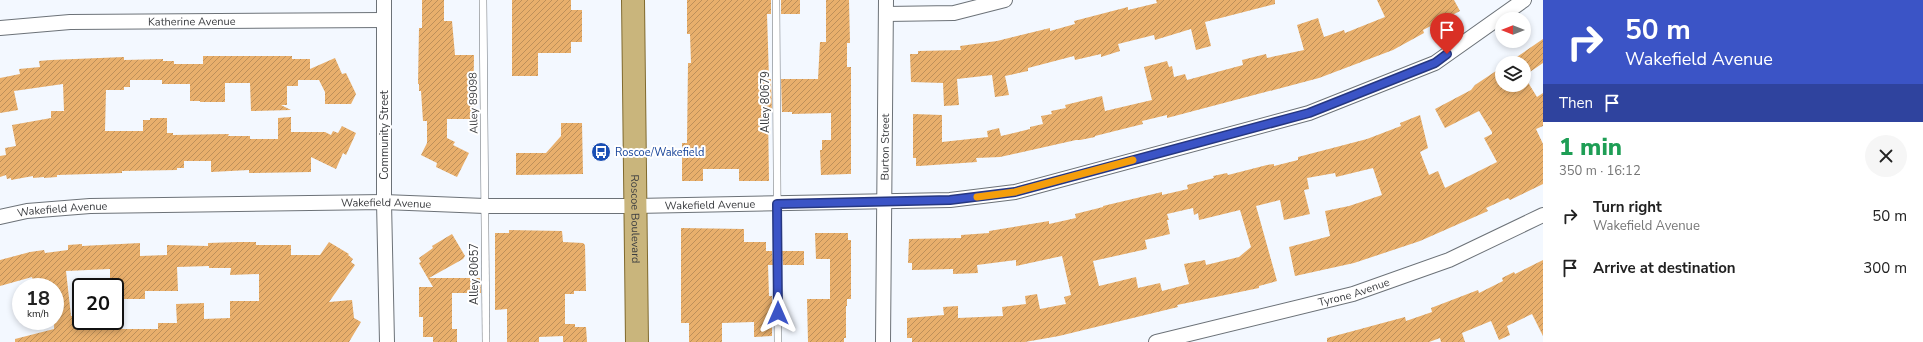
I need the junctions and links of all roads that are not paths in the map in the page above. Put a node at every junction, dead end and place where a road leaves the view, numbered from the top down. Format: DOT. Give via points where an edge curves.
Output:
graph roads {
  1 [pos="384,0"];
  2 [pos="483,0"];
  3 [pos="633,0"];
  4 [pos="776,0"];
  5 [pos="1004,0"];
  6 [pos="1524,0"];
  7 [pos="886,7"];
  8 [pos="384,20"];
  9 [pos="0,28"];
  10 [pos="384,202"];
  11 [pos="883,202"];
  12 [pos="777,204"];
  13 [pos="485,206"];
  14 [pos="635,206"];
  15 [pos="1543,215"];
  16 [pos="0,217"];
  17 [pos="387,342"];
  18 [pos="486,342"];
  19 [pos="637,342"];
  20 [pos="778,342"];
  21 [pos="883,342"];
  22 [pos="1156,342"];
  1 -- 8 [label="street, Community Street"];
  2 -- 13 [label="lane, Alley 89098"];
  3 -- 14 [label="main road, Roscoe Boulevard"];
  4 -- 12 [label="lane, Alley 80679"];
  5 -- 7 [label="street" via="954,13"];
  6 -- 11 [label="street, Wakefield Avenue" via="1435,63 1309,113 1015,192 950,200"];
  7 -- 11 [label="street, Burton Street"];
  8 -- 9 [label="street, Katherine Avenue" via="70,22"];
  8 -- 10 [label="street, Community Street"];
  10 -- 13 [label="street, Wakefield Avenue"];
  10 -- 16 [label="street, Wakefield Avenue" via="90,206 28,211"];
  10 -- 17 [label="street, Community Street"];
  11 -- 12 [label="street, Wakefield Avenue"];
  11 -- 21 [label="street, Burton Street"];
  12 -- 14 [label="street, Wakefield Avenue"];
  12 -- 20 [label="lane, Alley 80679"];
  13 -- 14 [label="street, Wakefield Avenue"];
  13 -- 18 [label="lane, Alley 80657"];
  14 -- 19 [label="main road, Roscoe Boulevard"];
  15 -- 22 [label="street, Tyrone Avenue" via="1449,260 1353,294"];
}
